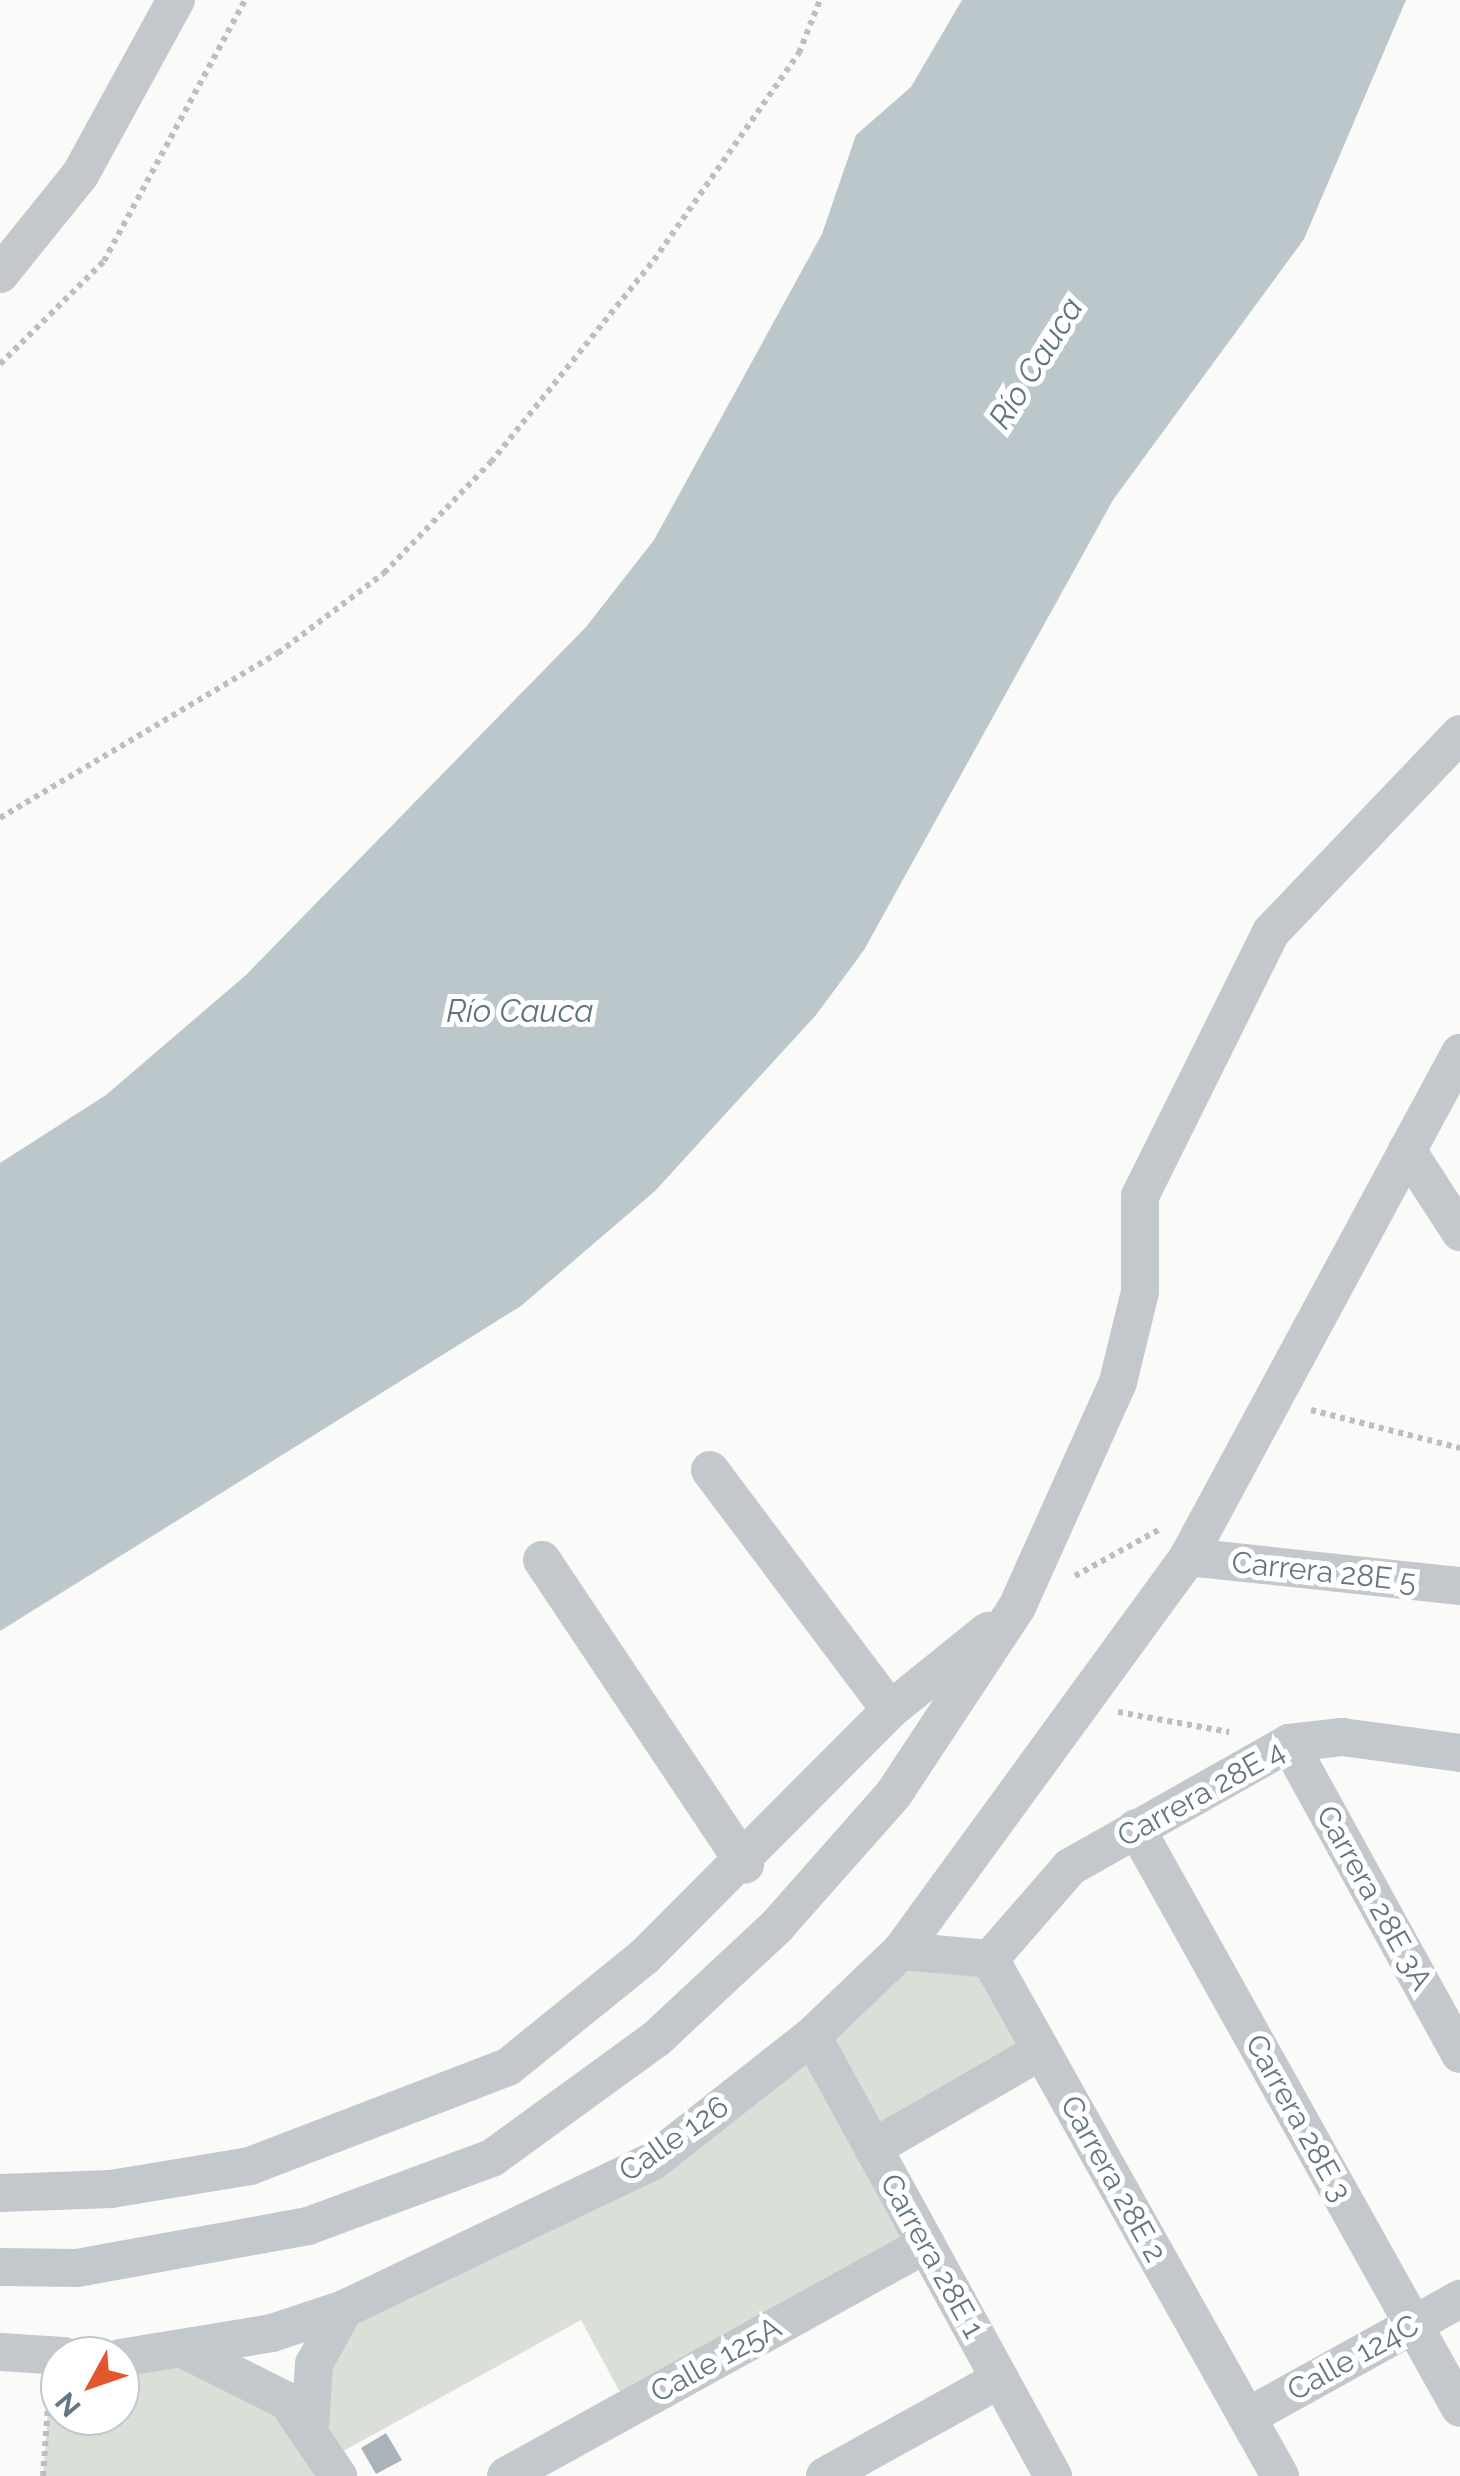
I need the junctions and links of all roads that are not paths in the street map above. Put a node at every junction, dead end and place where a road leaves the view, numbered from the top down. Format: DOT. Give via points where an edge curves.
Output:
graph roads {
  1 [pos="176,0"];
  2 [pos="0,274"];
  3 [pos="1460,734"];
  4 [pos="1460,1053"];
  5 [pos="1407,1150"];
  6 [pos="1460,1232"];
  7 [pos="710,1470"];
  8 [pos="1188,1557"];
  9 [pos="542,1560"];
  10 [pos="1460,1586"];
  11 [pos="1017,1607"];
  12 [pos="890,1710"];
  13 [pos="1289,1743"];
  14 [pos="1460,1753"];
  15 [pos="1136,1828"];
  16 [pos="745,1864"];
  17 [pos="901,1951"];
  18 [pos="990,1960"];
  19 [pos="812,2036"];
  20 [pos="1041,2051"];
  21 [pos="1460,2054"];
  22 [pos="873,2148"];
  23 [pos="0,2193"];
  24 [pos="926,2244"];
  25 [pos="0,2267"];
  26 [pos="1460,2299"];
  27 [pos="344,2308"];
  28 [pos="1414,2324"];
  29 [pos="185,2350"];
  30 [pos="0,2352"];
  31 [pos="40,2355"];
  32 [pos="140,2356"];
  33 [pos="1000,2379"];
  34 [pos="1460,2408"];
  35 [pos="1247,2418"];
  36 [pos="310,2427"];
  37 [pos="338,2476"];
  38 [pos="506,2476"];
  39 [pos="825,2476"];
  40 [pos="1053,2476"];
  41 [pos="1280,2476"];
  1 -- 2 [label="street" via="80,176"];
  3 -- 11 [label="street" via="1271,932 1140,1196 1140,1292 1118,1382"];
  4 -- 5 [label="street, Calle 126"];
  5 -- 6 [label="street"];
  5 -- 8 [label="street, Calle 126" via="1279,1402"];
  7 -- 12 [label="street"];
  8 -- 10 [label="street, Carrera 28E 5"];
  8 -- 17 [label="street, Calle 126" via="1086,1706"];
  9 -- 16 [label="street"];
  11 -- 12 [label="street"];
  11 -- 25 [label="street" via="893,1795 777,1926 656,2039 492,2158 308,2226 77,2268"];
  12 -- 16 [label="street"];
  13 -- 14 [label="street, Carrera 28E 4" via="1342,1737"];
  13 -- 15 [label="street, Carrera 28E 4"];
  13 -- 21 [label="street, Carrera 28E 3A"];
  15 -- 18 [label="street, Carrera 28E 4" via="1070,1867"];
  15 -- 28 [label="street, Carrera 28E 3"];
  16 -- 23 [label="street" via="508,2067 250,2166 111,2189"];
  17 -- 18 [label="street"];
  17 -- 19 [label="street, Calle 126"];
  18 -- 20 [label="street, Carrera 28E 2"];
  19 -- 22 [label="street, Carrera 28E 1"];
  19 -- 27 [label="street, Calle 126" via="652,2161"];
  20 -- 22 [label="street"];
  20 -- 35 [label="street, Carrera 28E 2"];
  22 -- 24 [label="street, Carrera 28E 1"];
  24 -- 33 [label="street, Carrera 28E 1"];
  24 -- 38 [label="street, Calle 125A"];
  26 -- 28 [label="street, Calle 124C"];
  27 -- 29 [label="street, Calle 126"];
  27 -- 36 [label="street" via="314,2364"];
  28 -- 34 [label="street, Carrera 28E 3"];
  28 -- 35 [label="street, Calle 124C"];
  29 -- 32 [label="street, Calle 126"];
  29 -- 36 [label="street" via="256,2380"];
  30 -- 31 [label="street"];
  33 -- 39 [label="street"];
  33 -- 40 [label="street, Carrera 28E 1"];
  35 -- 41 [label="street, Carrera 28E 2"];
  36 -- 37 [label="street"];
}
